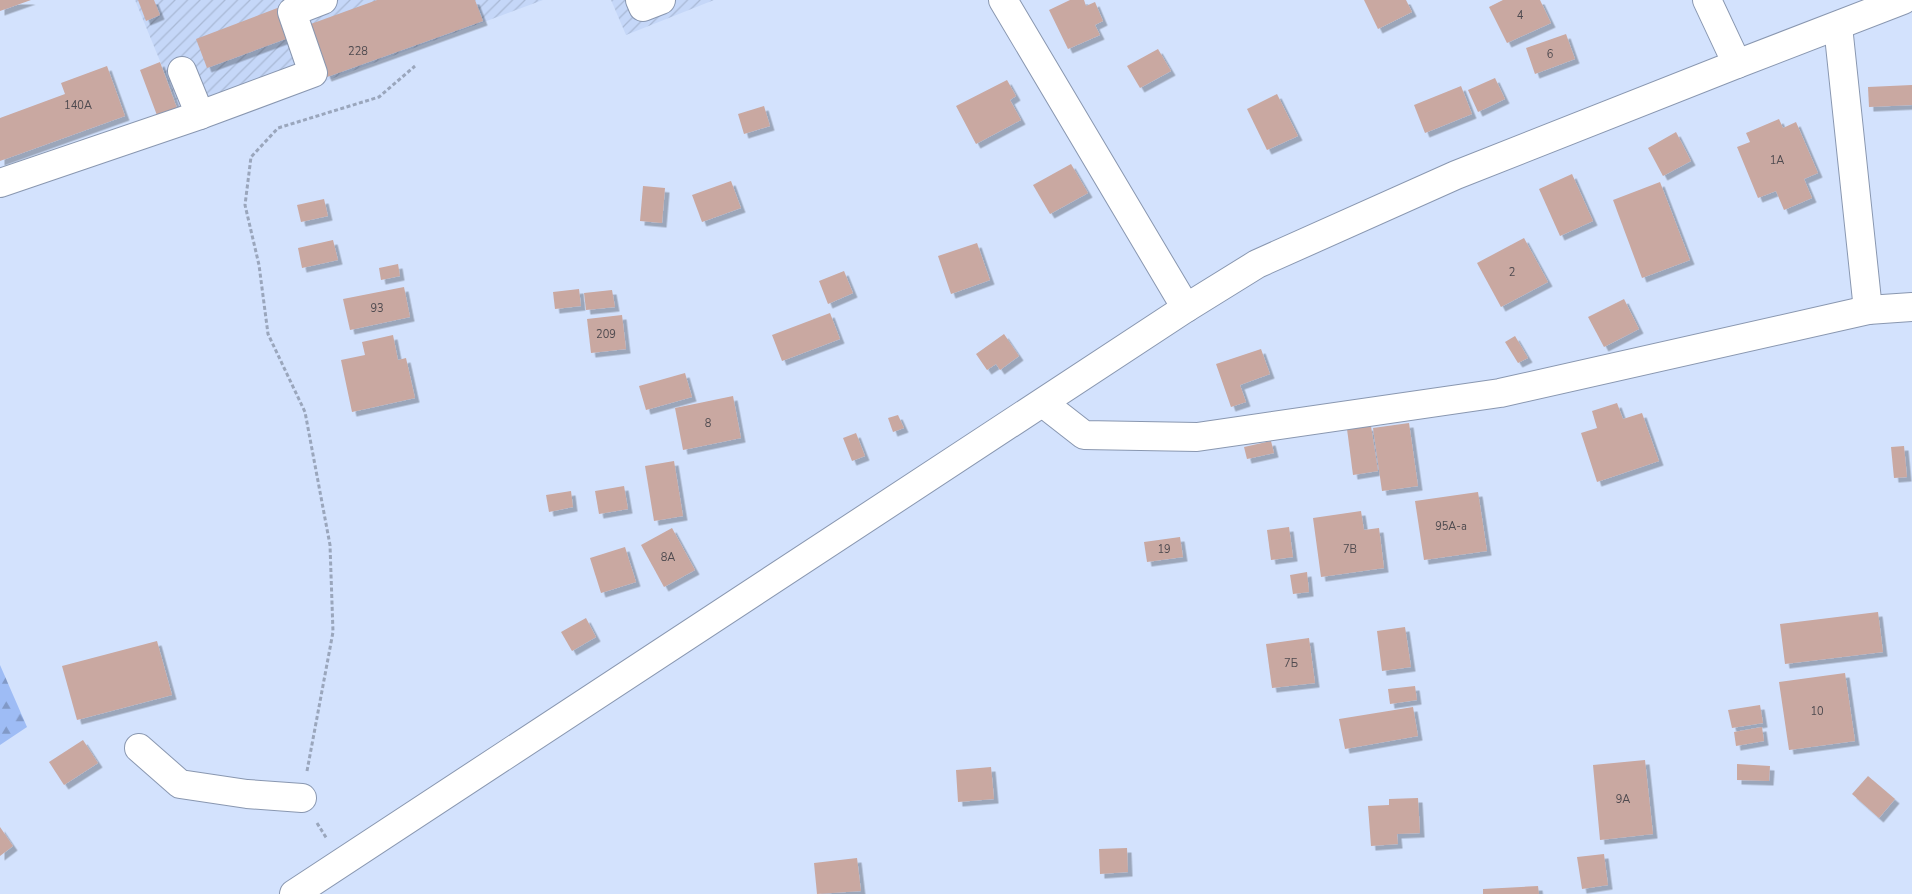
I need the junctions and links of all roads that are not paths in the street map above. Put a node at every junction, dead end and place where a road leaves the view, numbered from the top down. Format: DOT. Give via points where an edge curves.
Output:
graph roads {
  1 [pos="323,0"];
  2 [pos="640,0"];
  3 [pos="661,0"];
  4 [pos="1003,0"];
  5 [pos="1706,0"];
  6 [pos="1903,0"];
  7 [pos="1838,26"];
  8 [pos="1737,64"];
  9 [pos="182,71"];
  10 [pos="200,115"];
  11 [pos="0,183"];
  12 [pos="1912,307"];
  13 [pos="1186,308"];
  14 [pos="1868,310"];
  15 [pos="1043,402"];
  16 [pos="139,748"];
  17 [pos="302,798"];
  18 [pos="294,894"];
  1 -- 10 [label="street" via="292,12 313,73"];
  2 -- 3 [label="street" via="643,7"];
  4 -- 13 [label="street"];
  5 -- 8 [label="street"];
  6 -- 7 [label="street"];
  7 -- 8 [label="street"];
  7 -- 14 [label="street"];
  8 -- 13 [label="street" via="1456,175 1257,264"];
  9 -- 10 [label="street"];
  10 -- 11 [label="street"];
  12 -- 14 [label="street"];
  13 -- 15 [label="street"];
  14 -- 15 [label="street" via="1500,393 1197,437 1084,435"];
  15 -- 18 [label="street"];
  16 -- 17 [label="street" via="180,784"];
}
